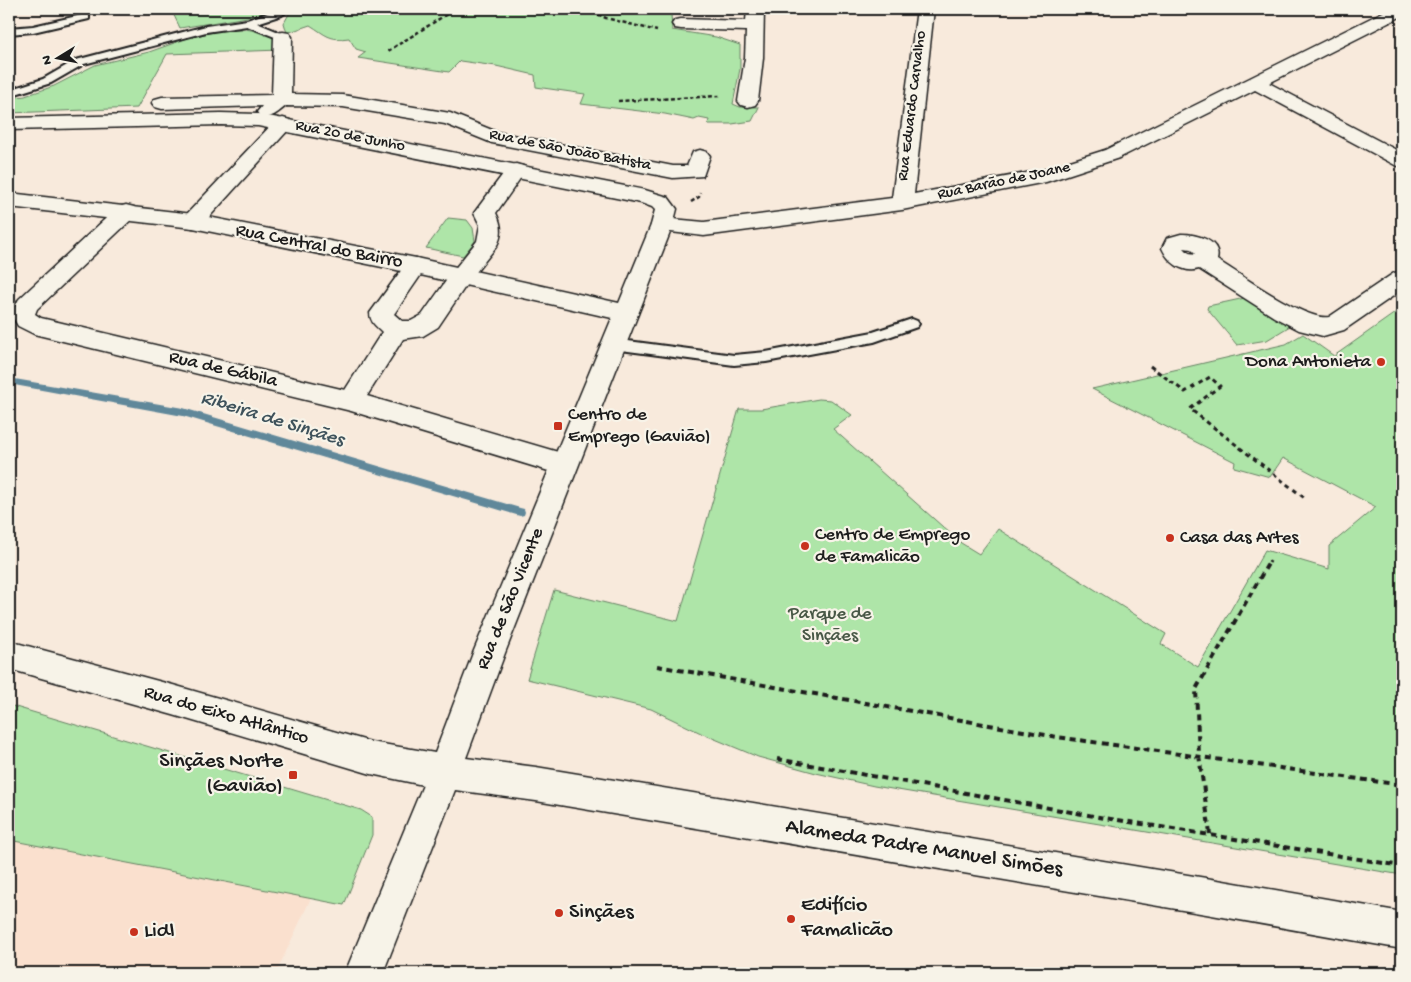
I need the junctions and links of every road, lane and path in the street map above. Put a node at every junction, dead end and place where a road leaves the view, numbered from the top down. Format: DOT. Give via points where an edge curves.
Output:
graph roads {
  1 [pos="285,9"];
  2 [pos="456,9"];
  3 [pos="586,9"];
  4 [pos="925,9"];
  5 [pos="1402,9"];
  6 [pos="593,10"];
  7 [pos="86,17"];
  8 [pos="755,17"];
  9 [pos="248,23"];
  10 [pos="681,24"];
  11 [pos="9,31"];
  12 [pos="657,31"];
  13 [pos="283,37"];
  14 [pos="388,52"];
  15 [pos="1256,83"];
  16 [pos="9,93"];
  17 [pos="749,96"];
  18 [pos="281,100"];
  19 [pos="618,102"];
  20 [pos="162,103"];
  21 [pos="258,120"];
  22 [pos="9,124"];
  23 [pos="283,124"];
  24 [pos="700,156"];
  25 [pos="1402,161"];
  26 [pos="516,170"];
  27 [pos="9,200"];
  28 [pos="902,203"];
  29 [pos="126,212"];
  30 [pos="194,221"];
  31 [pos="662,226"];
  32 [pos="1202,262"];
  33 [pos="416,266"];
  34 [pos="461,276"];
  35 [pos="1402,279"];
  36 [pos="626,313"];
  37 [pos="912,324"];
  38 [pos="396,330"];
  39 [pos="613,344"];
  40 [pos="1150,366"];
  41 [pos="351,401"];
  42 [pos="565,465"];
  43 [pos="1306,499"];
  44 [pos="1270,561"];
  45 [pos="9,655"];
  46 [pos="657,666"];
  47 [pos="1199,756"];
  48 [pos="777,759"];
  49 [pos="444,772"];
  50 [pos="1402,785"];
  51 [pos="1210,834"];
  52 [pos="1402,866"];
  53 [pos="1402,932"];
  54 [pos="364,973"];
  1 -- 9 [label="lane"];
  2 -- 14 [label="path"];
  3 -- 6 [label="path"];
  4 -- 28 [label="street, Rua Eduardo Carvalho"];
  5 -- 15 [label="street, Rua Barão de Joane"];
  6 -- 12 [label="path" via="606,18"];
  7 -- 11 [label="lane"];
  8 -- 10 [label="street"];
  8 -- 17 [label="street"];
  9 -- 13 [label="lane"];
  9 -- 16 [label="lane" via="206,29 80,62 47,81"];
  13 -- 18 [label="street"];
  15 -- 25 [label="street"];
  15 -- 28 [label="street, Rua Barão de Joane" via="1112,154 1089,162 1014,183"];
  17 -- 19 [label="path"];
  18 -- 20 [label="street, Rua de São João Batista"];
  18 -- 21 [label="street"];
  18 -- 24 [label="street, Rua de São João Batista" via="343,101 450,119 492,138 673,172 696,172"];
  21 -- 22 [label="street, Rua 20 de Junho"];
  21 -- 23 [label="street, Rua 20 de Junho"];
  23 -- 26 [label="street, Rua 20 de Junho"];
  23 -- 30 [label="street"];
  26 -- 31 [label="street, Rua 20 de Junho" via="660,202 666,209"];
  26 -- 34 [label="street" via="485,213 491,226 488,242"];
  27 -- 29 [label="street, Rua Central do Bairro"];
  28 -- 31 [label="street, Rua Barão de Joane" via="704,228"];
  29 -- 30 [label="street, Rua Central do Bairro"];
  29 -- 41 [label="street, Rua de Gábila" via="27,305 23,314 26,320 34,325"];
  30 -- 33 [label="street, Rua Central do Bairro"];
  31 -- 36 [label="street, Rua de São Vicente"];
  32 -- 35 [label="street" via="1282,311 1307,324 1323,327 1336,324"];
  33 -- 34 [label="street, Rua Central do Bairro"];
  33 -- 38 [label="street" via="382,313 382,318"];
  34 -- 36 [label="street, Rua Central do Bairro"];
  34 -- 38 [label="street" via="430,321 415,330"];
  36 -- 39 [label="street, Rua de São Vicente"];
  37 -- 39 [label="lane" via="874,337 734,360"];
  38 -- 41 [label="street"];
  39 -- 42 [label="street, Rua de São Vicente"];
  40 -- 43 [label="path" via="1185,392 1210,378 1220,386 1190,409"];
  41 -- 42 [label="street, Rua de Gábila"];
  42 -- 49 [label="street, Rua de São Vicente"];
  44 -- 47 [label="path" via="1196,689"];
  45 -- 49 [label="street, Rua do Eixo Atlântico" via="371,758"];
  46 -- 47 [label="path" via="1058,737"];
  47 -- 50 [label="path"];
  47 -- 51 [label="path"];
  48 -- 51 [label="path"];
  49 -- 53 [label="street, Alameda Padre Manuel Simões" via="556,787 1196,894"];
  49 -- 54 [label="street, Rua de São Vicente"];
  51 -- 52 [label="path"];
}
